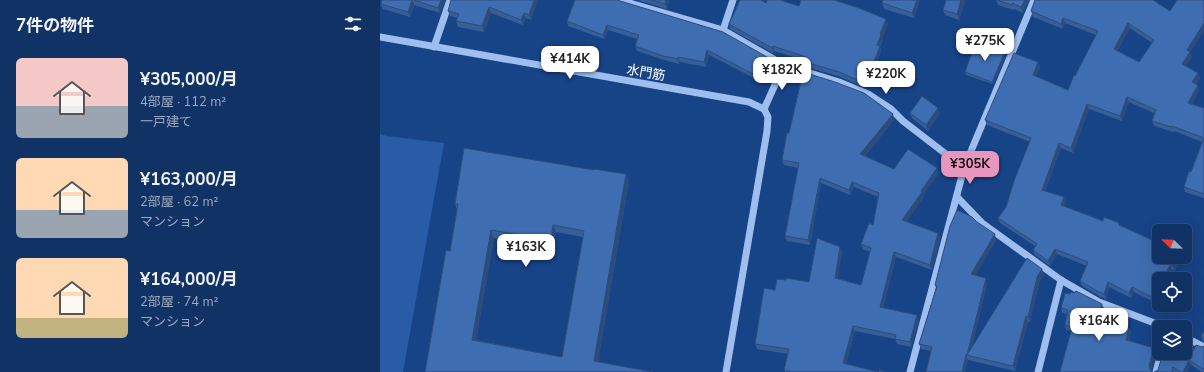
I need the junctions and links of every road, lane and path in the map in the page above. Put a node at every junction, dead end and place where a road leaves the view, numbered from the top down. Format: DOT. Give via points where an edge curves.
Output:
graph roads {
  1 [pos="450,0"];
  2 [pos="619,0"];
  3 [pos="734,0"];
  4 [pos="1034,0"];
  5 [pos="723,30"];
  6 [pos="380,37"];
  7 [pos="434,47"];
  8 [pos="784,65"];
  9 [pos="764,109"];
  10 [pos="964,168"];
  11 [pos="958,197"];
  12 [pos="1061,280"];
  13 [pos="1152,322"];
  14 [pos="1192,341"];
  15 [pos="1204,347"];
  16 [pos="1159,360"];
  17 [pos="726,372"];
  18 [pos="910,372"];
  19 [pos="1038,372"];
  20 [pos="1156,372"];
  1 -- 7 [label="street"];
  2 -- 5 [label="street"];
  3 -- 5 [label="street"];
  4 -- 10 [label="street"];
  5 -- 8 [label="street"];
  6 -- 7 [label="street, 水門筋"];
  7 -- 9 [label="street, 水門筋" via="749,102"];
  8 -- 9 [label="street"];
  8 -- 10 [label="street" via="868,94"];
  9 -- 17 [label="street" via="768,118 767,131"];
  10 -- 11 [label="street"];
  11 -- 12 [label="street" via="982,223"];
  11 -- 18 [label="street"];
  12 -- 13 [label="street" via="1099,302"];
  12 -- 19 [label="street"];
  14 -- 15 [label="street"];
  16 -- 20 [label="street"];
}
